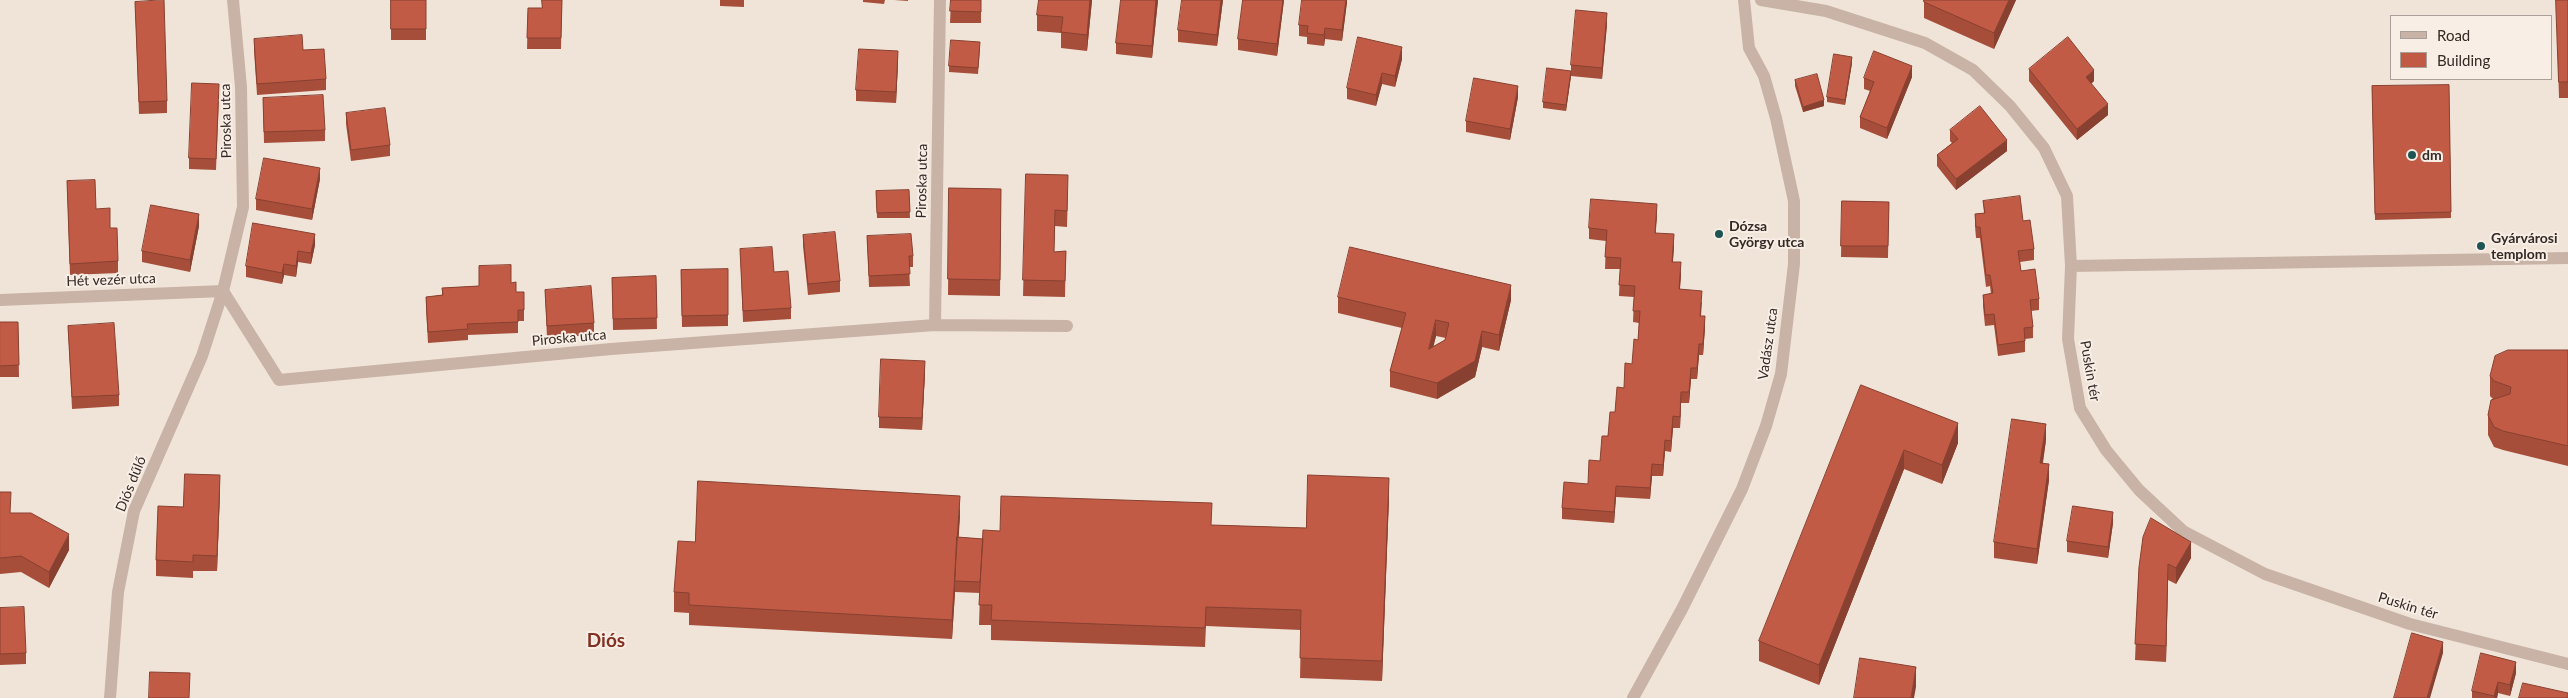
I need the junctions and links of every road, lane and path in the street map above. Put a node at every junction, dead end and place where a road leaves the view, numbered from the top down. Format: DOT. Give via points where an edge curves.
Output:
graph roads {
  1 [pos="233,0"];
  2 [pos="940,0"];
  3 [pos="1744,0"];
  4 [pos="1761,0"];
  5 [pos="2568,258"];
  6 [pos="2071,266"];
  7 [pos="223,291"];
  8 [pos="0,300"];
  9 [pos="935,325"];
  10 [pos="1067,326"];
  11 [pos="2568,664"];
  12 [pos="110,698"];
  13 [pos="1633,698"];
  1 -- 7 [label="street, Piroska utca" via="241,87 242,207"];
  2 -- 9 [label="street, Piroska utca"];
  3 -- 13 [label="street, Vadász utca" via="1749,48 1764,76 1794,201 1794,264 1782,374 1742,489"];
  4 -- 6 [label="street, Puskin tér" via="1826,11 1925,43 1973,70 2010,106 2044,148 2067,196"];
  5 -- 6 [label="street"];
  6 -- 11 [label="street, Puskin tér" via="2068,339 2080,408 2106,450 2139,490 2183,531 2265,574 2410,624"];
  7 -- 8 [label="street, Hét vezér utca"];
  7 -- 9 [label="street, Piroska utca" via="279,380 610,349"];
  7 -- 12 [label="street, Diós dűlő" via="202,356 134,511 118,592"];
  9 -- 10 [label="street"];
}
